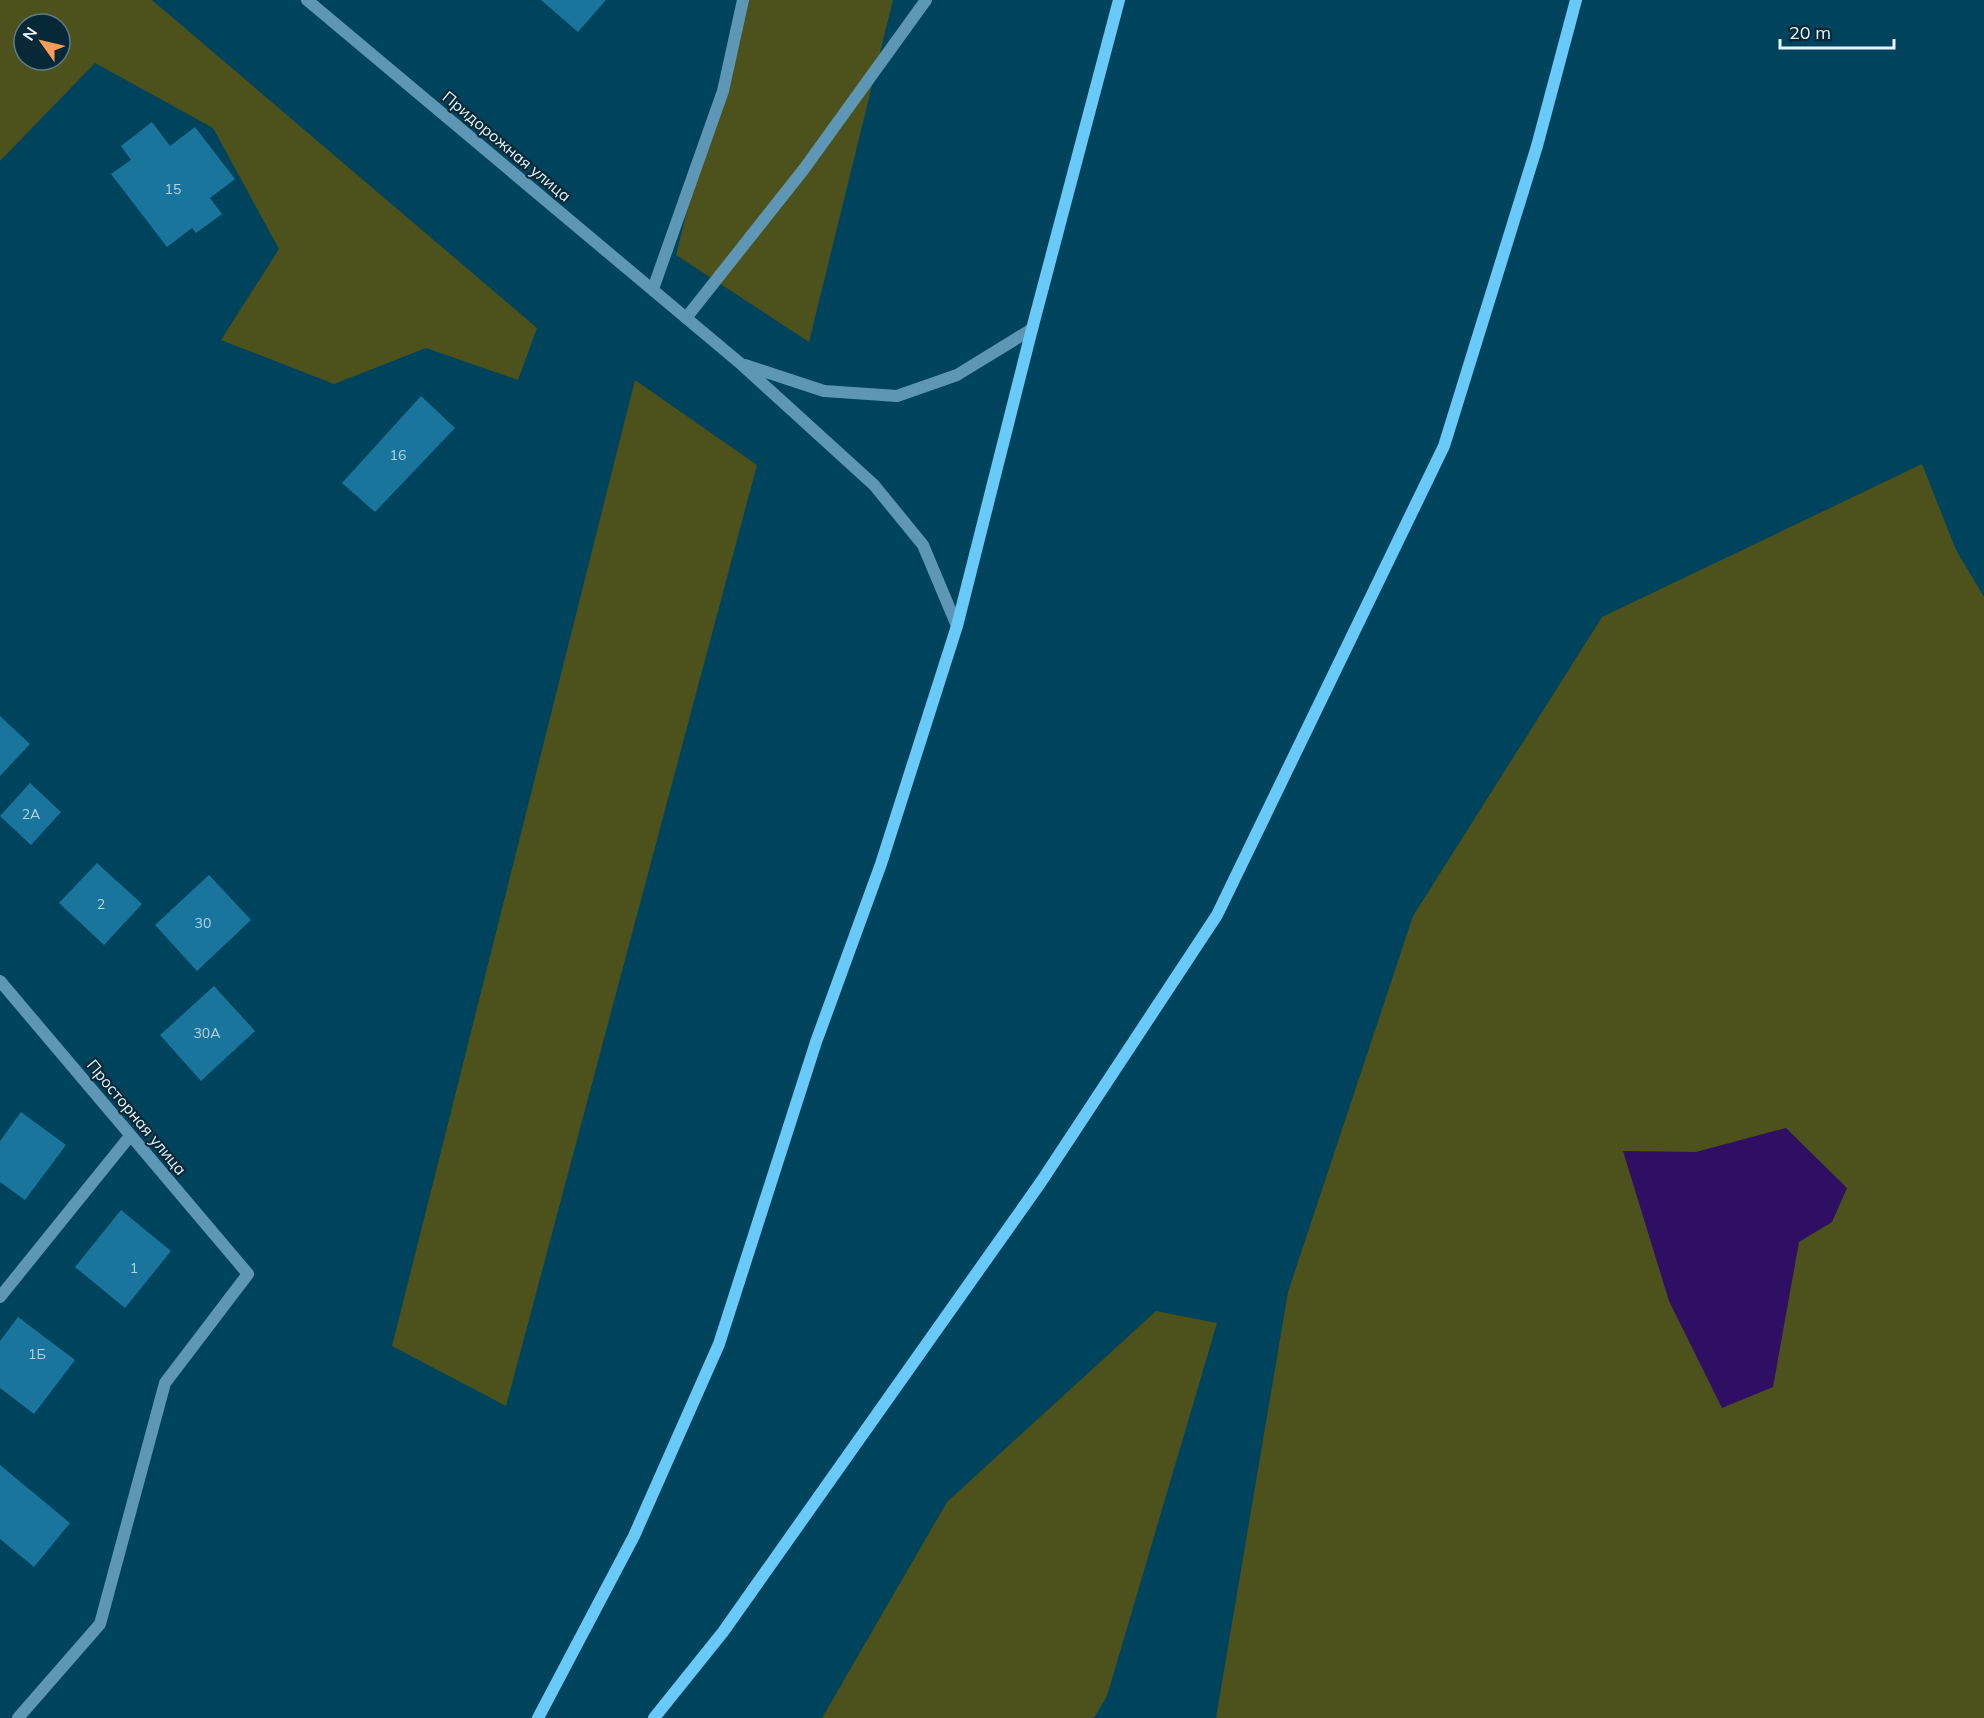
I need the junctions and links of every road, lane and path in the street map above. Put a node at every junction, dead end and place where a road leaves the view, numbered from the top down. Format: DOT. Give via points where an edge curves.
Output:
graph roads {
  1 [pos="307,0"];
  2 [pos="742,0"];
  3 [pos="926,0"];
  4 [pos="1119,0"];
  5 [pos="1576,0"];
  6 [pos="652,289"];
  7 [pos="686,318"];
  8 [pos="1032,329"];
  9 [pos="741,364"];
  10 [pos="957,626"];
  11 [pos="0,981"];
  12 [pos="130,1136"];
  13 [pos="0,1297"];
  14 [pos="18,1718"];
  15 [pos="538,1718"];
  16 [pos="654,1718"];
  1 -- 6 [label="street, Придорожная улица"];
  2 -- 6 [label="street" via="723,91"];
  3 -- 7 [label="street" via="804,168"];
  4 -- 8 [label="main road"];
  5 -- 16 [label="main road" via="1537,146 1444,446 1217,915 1034,1192 723,1632"];
  6 -- 7 [label="street, Придорожная улица"];
  7 -- 9 [label="street, Придорожная улица"];
  8 -- 9 [label="street" via="957,375 897,396 824,391"];
  8 -- 10 [label="main road"];
  9 -- 10 [label="street, Придорожная улица" via="881,493 923,545"];
  10 -- 15 [label="main road" via="719,1344 634,1536"];
  11 -- 12 [label="street, Просторная улица"];
  12 -- 13 [label="street"];
  12 -- 14 [label="street, Просторная улица" via="248,1274 165,1383 100,1624"];
}
